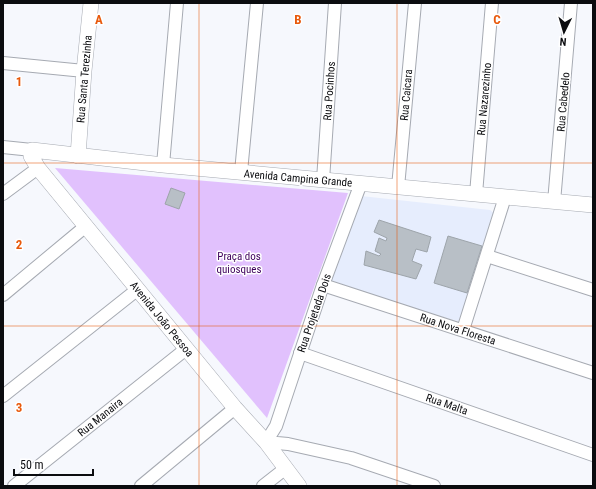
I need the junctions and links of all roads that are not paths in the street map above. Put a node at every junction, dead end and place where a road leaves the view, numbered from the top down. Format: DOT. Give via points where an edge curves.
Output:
graph roads {
  1 [pos="91,3"];
  2 [pos="177,3"];
  3 [pos="257,3"];
  4 [pos="335,3"];
  5 [pos="415,3"];
  6 [pos="492,3"];
  7 [pos="571,3"];
  8 [pos="3,64"];
  9 [pos="84,71"];
  10 [pos="3,147"];
  11 [pos="32,150"];
  12 [pos="78,156"];
  13 [pos="163,165"];
  14 [pos="38,168"];
  15 [pos="241,172"];
  16 [pos="323,180"];
  17 [pos="361,183"];
  18 [pos="398,187"];
  19 [pos="3,194"];
  20 [pos="476,194"];
  21 [pos="505,197"];
  22 [pos="554,202"];
  23 [pos="593,205"];
  24 [pos="86,226"];
  25 [pos="487,256"];
  26 [pos="323,285"];
  27 [pos="138,289"];
  28 [pos="593,290"];
  29 [pos="3,295"];
  30 [pos="463,330"];
  31 [pos="186,349"];
  32 [pos="300,353"];
  33 [pos="593,373"];
  34 [pos="3,396"];
  35 [pos="235,408"];
  36 [pos="266,442"];
  37 [pos="593,455"];
  38 [pos="286,468"];
  39 [pos="14,486"];
  40 [pos="141,486"];
  41 [pos="263,486"];
  42 [pos="299,486"];
  43 [pos="434,486"];
  1 -- 9 [label="street, Rua Santa Terezinha"];
  2 -- 13 [label="street"];
  3 -- 15 [label="street"];
  4 -- 16 [label="street, Rua Pocinhos"];
  5 -- 18 [label="street, Rua Caicara"];
  6 -- 20 [label="street, Rua Nazarezinho"];
  7 -- 22 [label="street, Rua Cabedelo"];
  8 -- 9 [label="street"];
  9 -- 12 [label="street, Rua Santa Terezinha"];
  10 -- 11 [label="street, Avenida Campina Grande"];
  11 -- 12 [label="street, Avenida Campina Grande"];
  11 -- 14 [label="street, Avenida João Pessoa" via="31,156"];
  12 -- 13 [label="street, Avenida Campina Grande"];
  13 -- 15 [label="street, Avenida Campina Grande"];
  14 -- 19 [label="street"];
  14 -- 24 [label="street, Avenida João Pessoa"];
  15 -- 16 [label="street, Avenida Campina Grande"];
  16 -- 17 [label="street, Avenida Campina Grande"];
  17 -- 18 [label="street, Avenida Campina Grande"];
  17 -- 26 [label="street, Rua Projetada Dois"];
  18 -- 20 [label="street, Avenida Campina Grande"];
  20 -- 21 [label="street, Avenida Campina Grande"];
  21 -- 22 [label="street, Avenida Campina Grande"];
  21 -- 25 [label="street"];
  22 -- 23 [label="street, Avenida Campina Grande"];
  24 -- 27 [label="street, Avenida João Pessoa"];
  24 -- 29 [label="street"];
  25 -- 28 [label="street"];
  25 -- 30 [label="street"];
  26 -- 30 [label="street, Rua Nova Floresta"];
  26 -- 32 [label="street, Rua Projetada Dois"];
  27 -- 31 [label="street, Avenida João Pessoa"];
  27 -- 34 [label="street"];
  30 -- 33 [label="street, Rua Nova Floresta"];
  31 -- 35 [label="street, Avenida João Pessoa"];
  31 -- 39 [label="street, Rua Manaira"];
  32 -- 36 [label="street, Rua Projetada Dois" via="276,426"];
  32 -- 37 [label="street, Rua Malta"];
  35 -- 36 [label="street, Avenida João Pessoa"];
  35 -- 40 [label="street"];
  36 -- 38 [label="street, Avenida João Pessoa"];
  36 -- 43 [label="street" via="288,444 351,458"];
  38 -- 41 [label="street"];
  38 -- 42 [label="street, Avenida João Pessoa"];
}
